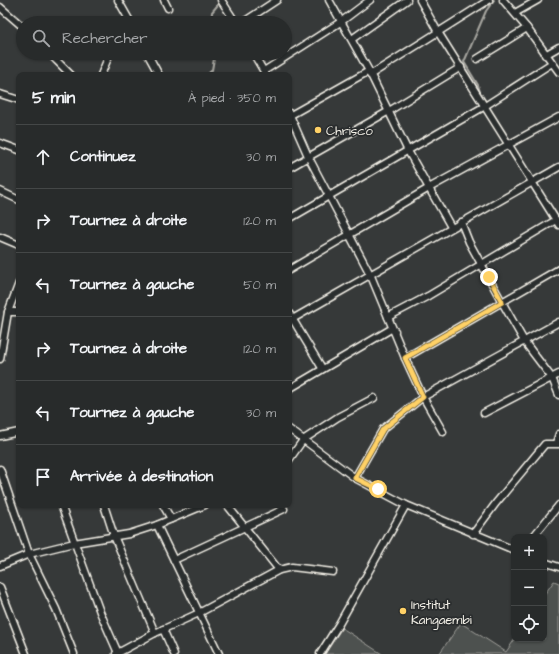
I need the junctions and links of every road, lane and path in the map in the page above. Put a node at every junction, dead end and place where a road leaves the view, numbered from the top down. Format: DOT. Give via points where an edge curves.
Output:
graph roads {
  1 [pos="118,0"];
  2 [pos="164,0"];
  3 [pos="278,0"];
  4 [pos="329,0"];
  5 [pos="370,0"];
  6 [pos="407,0"];
  7 [pos="420,0"];
  8 [pos="489,0"];
  9 [pos="503,0"];
  10 [pos="538,0"];
  11 [pos="224,2"];
  12 [pos="0,7"];
  13 [pos="168,8"];
  14 [pos="515,13"];
  15 [pos="127,16"];
  16 [pos="232,16"];
  17 [pos="253,16"];
  18 [pos="16,21"];
  19 [pos="342,21"];
  20 [pos="527,28"];
  21 [pos="438,32"];
  22 [pos="352,39"];
  23 [pos="559,47"];
  24 [pos="292,55"];
  25 [pos="545,55"];
  26 [pos="477,59"];
  27 [pos="56,60"];
  28 [pos="107,60"];
  29 [pos="151,60"];
  30 [pos="257,60"];
  31 [pos="284,60"];
  32 [pos="552,63"];
  33 [pos="461,67"];
  34 [pos="68,72"];
  35 [pos="101,72"];
  36 [pos="157,72"];
  37 [pos="264,72"];
  38 [pos="266,72"];
  39 [pos="559,72"];
  40 [pos="370,73"];
  41 [pos="0,94"];
  42 [pos="16,99"];
  43 [pos="485,106"];
  44 [pos="389,111"];
  45 [pos="292,114"];
  46 [pos="559,117"];
  47 [pos="292,120"];
  48 [pos="0,143"];
  49 [pos="507,144"];
  50 [pos="16,149"];
  51 [pos="408,152"];
  52 [pos="308,156"];
  53 [pos="292,166"];
  54 [pos="559,167"];
  55 [pos="531,182"];
  56 [pos="429,188"];
  57 [pos="0,191"];
  58 [pos="329,195"];
  59 [pos="16,199"];
  60 [pos="292,217"];
  61 [pos="461,222"];
  62 [pos="557,222"];
  63 [pos="452,228"];
  64 [pos="349,236"];
  65 [pos="0,237"];
  66 [pos="16,244"];
  67 [pos="482,264"];
  68 [pos="292,268"];
  69 [pos="559,269"];
  70 [pos="371,276"];
  71 [pos="16,292"];
  72 [pos="502,302"];
  73 [pos="8,312"];
  74 [pos="16,312"];
  75 [pos="292,317"];
  76 [pos="388,317"];
  77 [pos="292,321"];
  78 [pos="559,322"];
  79 [pos="395,331"];
  80 [pos="524,341"];
  81 [pos="405,358"];
  82 [pos="0,359"];
  83 [pos="322,368"];
  84 [pos="559,374"];
  85 [pos="552,378"];
  86 [pos="292,387"];
  87 [pos="559,396"];
  88 [pos="423,397"];
  89 [pos="374,398"];
  90 [pos="484,413"];
  91 [pos="292,431"];
  92 [pos="443,432"];
  93 [pos="16,433"];
  94 [pos="559,434"];
  95 [pos="0,436"];
  96 [pos="303,440"];
  97 [pos="558,444"];
  98 [pos="292,456"];
  99 [pos="0,469"];
  100 [pos="355,478"];
  101 [pos="406,505"];
  102 [pos="559,506"];
  103 [pos="62,508"];
  104 [pos="105,508"];
  105 [pos="165,508"];
  106 [pos="198,508"];
  107 [pos="229,508"];
  108 [pos="283,508"];
  109 [pos="171,519"];
  110 [pos="157,525"];
  111 [pos="245,528"];
  112 [pos="473,534"];
  113 [pos="536,534"];
  114 [pos="114,536"];
  115 [pos="74,543"];
  116 [pos="511,549"];
  117 [pos="30,554"];
  118 [pos="174,560"];
  119 [pos="547,563"];
  120 [pos="0,566"];
  121 [pos="559,567"];
  122 [pos="279,570"];
  123 [pos="333,572"];
  124 [pos="0,587"];
  125 [pos="199,613"];
  126 [pos="164,629"];
  127 [pos="155,633"];
  128 [pos="128,647"];
  129 [pos="26,654"];
  130 [pos="74,654"];
  131 [pos="117,654"];
  132 [pos="130,654"];
  133 [pos="174,654"];
  134 [pos="219,654"];
  135 [pos="320,654"];
  1 -- 15 [label="street"];
  2 -- 13 [label="street"];
  3 -- 17 [label="street"];
  4 -- 19 [label="street"];
  5 -- 19 [label="street"];
  6 -- 22 [label="street"];
  7 -- 21 [label="street"];
  8 -- 21 [label="street"];
  9 -- 14 [label="street"];
  10 -- 14 [label="street"];
  11 -- 16 [label="street"];
  12 -- 18 [label="street"];
  14 -- 20 [label="street"];
  19 -- 22 [label="street"];
  19 -- 24 [label="street"];
  20 -- 25 [label="street"];
  20 -- 26 [label="street"];
  21 -- 33 [label="street"];
  21 -- 40 [label="street"];
  22 -- 40 [label="street"];
  23 -- 25 [label="street"];
  25 -- 32 [label="street"];
  27 -- 34 [label="street"];
  28 -- 35 [label="street"];
  29 -- 36 [label="street"];
  30 -- 37 [label="street"];
  31 -- 38 [label="street"];
  32 -- 39 [label="street"];
  32 -- 43 [label="street"];
  33 -- 43 [label="street"];
  33 -- 44 [label="street"];
  40 -- 44 [label="street"];
  40 -- 45 [label="street"];
  41 -- 42 [label="street"];
  43 -- 49 [label="street"];
  43 -- 51 [label="street"];
  44 -- 51 [label="street"];
  44 -- 52 [label="street"];
  46 -- 49 [label="street"];
  47 -- 52 [label="street"];
  48 -- 50 [label="street"];
  49 -- 55 [label="street"];
  49 -- 56 [label="street"];
  51 -- 56 [label="street"];
  51 -- 58 [label="street"];
  52 -- 53 [label="street"];
  52 -- 58 [label="street"];
  54 -- 55 [label="street"];
  55 -- 61 [label="street"];
  55 -- 62 [label="street"];
  56 -- 63 [label="street"];
  56 -- 64 [label="street"];
  57 -- 59 [label="street"];
  58 -- 60 [label="street"];
  58 -- 64 [label="street"];
  61 -- 63 [label="street"];
  61 -- 67 [label="street"];
  62 -- 67 [label="street"];
  63 -- 70 [label="street"];
  64 -- 68 [label="street"];
  64 -- 70 [label="street"];
  65 -- 66 [label="street"];
  67 -- 72 [label="street"];
  67 -- 76 [label="street"];
  69 -- 72 [label="street"];
  70 -- 75 [label="street"];
  70 -- 76 [label="street"];
  71 -- 73 [label="street"];
  72 -- 80 [label="street"];
  72 -- 81 [label="street"];
  73 -- 74 [label="street"];
  73 -- 82 [label="street"];
  76 -- 79 [label="street"];
  77 -- 83 [label="street"];
  78 -- 80 [label="street"];
  79 -- 81 [label="street"];
  79 -- 83 [label="street" via="391,329"];
  80 -- 85 [label="street"];
  80 -- 88 [label="street"];
  81 -- 88 [label="street"];
  83 -- 86 [label="street"];
  84 -- 85 [label="street"];
  85 -- 87 [label="street"];
  85 -- 90 [label="street"];
  88 -- 92 [label="street"];
  88 -- 100 [label="street" via="383,429"];
  89 -- 96 [label="street" via="338,416"];
  91 -- 96 [label="street"];
  93 -- 95 [label="street"];
  94 -- 97 [label="street"];
  96 -- 98 [label="street"];
  96 -- 100 [label="street"];
  97 -- 112 [label="street" via="545,444"];
  99 -- 117 [label="street"];
  100 -- 101 [label="street"];
  101 -- 112 [label="street"];
  101 -- 135 [label="street"];
  102 -- 113 [label="street"];
  103 -- 115 [label="street"];
  104 -- 114 [label="street"];
  105 -- 109 [label="street"];
  106 -- 109 [label="street"];
  107 -- 111 [label="street"];
  108 -- 111 [label="street"];
  109 -- 110 [label="street"];
  110 -- 114 [label="street"];
  110 -- 118 [label="street"];
  111 -- 118 [label="street"];
  111 -- 122 [label="street"];
  112 -- 116 [label="street"];
  114 -- 115 [label="street"];
  114 -- 127 [label="street"];
  115 -- 117 [label="street"];
  115 -- 131 [label="street"];
  117 -- 120 [label="street"];
  117 -- 130 [label="street"];
  118 -- 125 [label="street"];
  119 -- 121 [label="street"];
  122 -- 123 [label="street" via="292,567"];
  122 -- 125 [label="street"];
  124 -- 129 [label="street"];
  125 -- 126 [label="street"];
  125 -- 134 [label="street"];
  126 -- 127 [label="street"];
  126 -- 133 [label="street"];
  127 -- 128 [label="street"];
  128 -- 131 [label="street"];
  128 -- 132 [label="street"];
}
